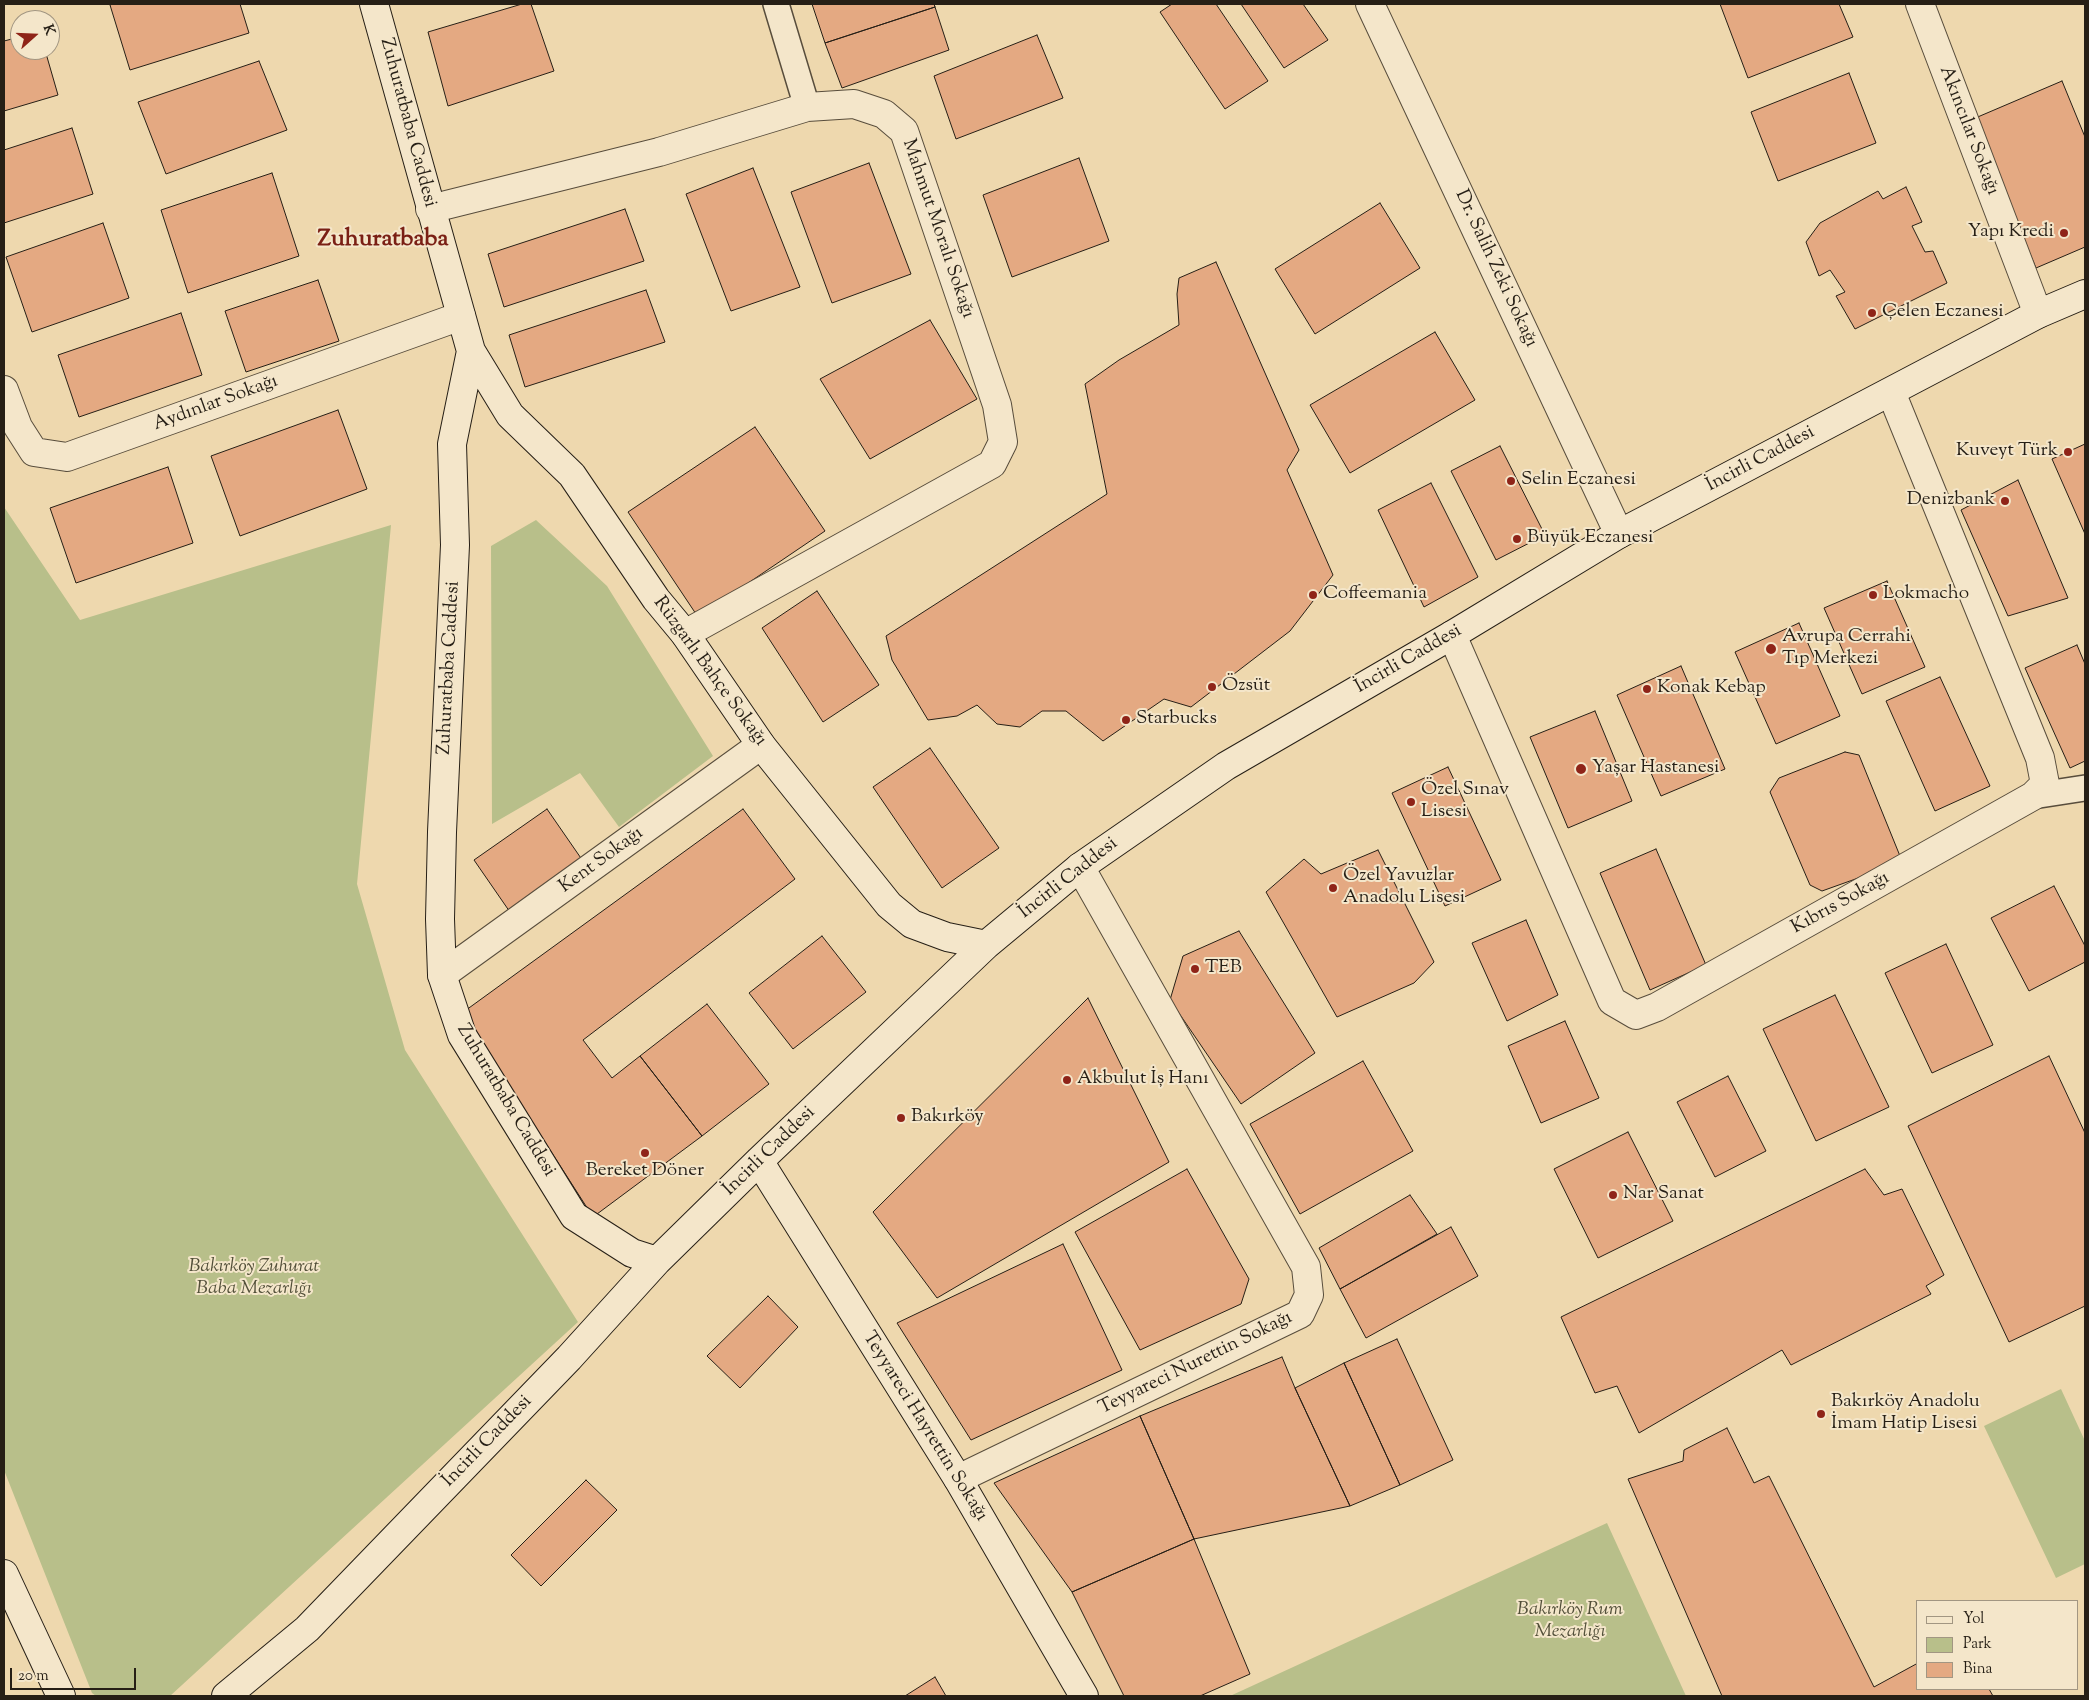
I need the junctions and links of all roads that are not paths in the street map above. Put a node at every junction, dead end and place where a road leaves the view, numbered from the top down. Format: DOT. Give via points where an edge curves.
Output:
graph roads {
  1 [pos="374,4"];
  2 [pos="776,4"];
  3 [pos="1370,4"];
  4 [pos="1920,4"];
  5 [pos="807,107"];
  6 [pos="430,209"];
  7 [pos="2085,294"];
  8 [pos="2038,314"];
  9 [pos="461,316"];
  10 [pos="471,351"];
  11 [pos="4,390"];
  12 [pos="1891,392"];
  13 [pos="1619,534"];
  14 [pos="684,634"];
  15 [pos="1452,636"];
  16 [pos="761,745"];
  17 [pos="2085,788"];
  18 [pos="2034,796"];
  19 [pos="1080,867"];
  20 [pos="986,945"];
  21 [pos="442,975"];
  22 [pos="759,1161"];
  23 [pos="657,1262"];
  24 [pos="958,1479"];
  25 [pos="4,1574"];
  26 [pos="61,1696"];
  27 [pos="226,1696"];
  28 [pos="1084,1696"];
  1 -- 6 [label="street, Zuhuratbaba Caddesi"];
  2 -- 5 [label="lane"];
  3 -- 13 [label="street, Dr. Salih Zeki Sokağı"];
  4 -- 8 [label="street, Akıncılar Sokağı"];
  5 -- 6 [label="street, Mahmut Moralı Sokağı" via="659,152"];
  5 -- 14 [label="street, Mahmut Moralı Sokağı" via="854,104 884,114 904,131 997,405 1003,442 992,464"];
  6 -- 9 [label="street, Zuhuratbaba Caddesi"];
  7 -- 8 [label="street, İncirli Caddesi"];
  8 -- 12 [label="street, İncirli Caddesi"];
  9 -- 10 [label="street, Zuhuratbaba Caddesi"];
  9 -- 11 [label="street, Aydınlar Sokağı" via="67,457 34,452 18,427"];
  10 -- 14 [label="street, Rüzgarlı Bahçe Sokağı" via="510,415 572,475 656,599"];
  10 -- 21 [label="street, Zuhuratbaba Caddesi" via="452,444 456,545 442,832"];
  12 -- 13 [label="street, İncirli Caddesi"];
  12 -- 18 [label="street" via="2040,758 2045,784"];
  13 -- 15 [label="street, İncirli Caddesi"];
  14 -- 16 [label="street, Rüzgarlı Bahçe Sokağı"];
  15 -- 18 [label="street, Kıbrıs Sokağı" via="1612,1001 1636,1015 1657,1007"];
  15 -- 19 [label="street, İncirli Caddesi" via="1226,766"];
  16 -- 20 [label="street, Rüzgarlı Bahçe Sokağı" via="888,906 912,924 947,937"];
  16 -- 21 [label="street, Kent Sokağı"];
  17 -- 18 [label="lane"];
  19 -- 20 [label="street, İncirli Caddesi"];
  19 -- 24 [label="street, Teyyareci Nurettin Sokağı" via="1306,1268 1309,1295 1300,1314"];
  20 -- 22 [label="street, İncirli Caddesi"];
  21 -- 23 [label="street, Zuhuratbaba Caddesi" via="462,1035 574,1216 632,1253"];
  22 -- 23 [label="street, İncirli Caddesi"];
  22 -- 24 [label="street, Teyyareci Hayrettin Sokağı"];
  23 -- 27 [label="street, İncirli Caddesi" via="569,1358 307,1629"];
  24 -- 28 [label="street, Teyyareci Hayrettin Sokağı"];
  25 -- 26 [label="street"];
}
